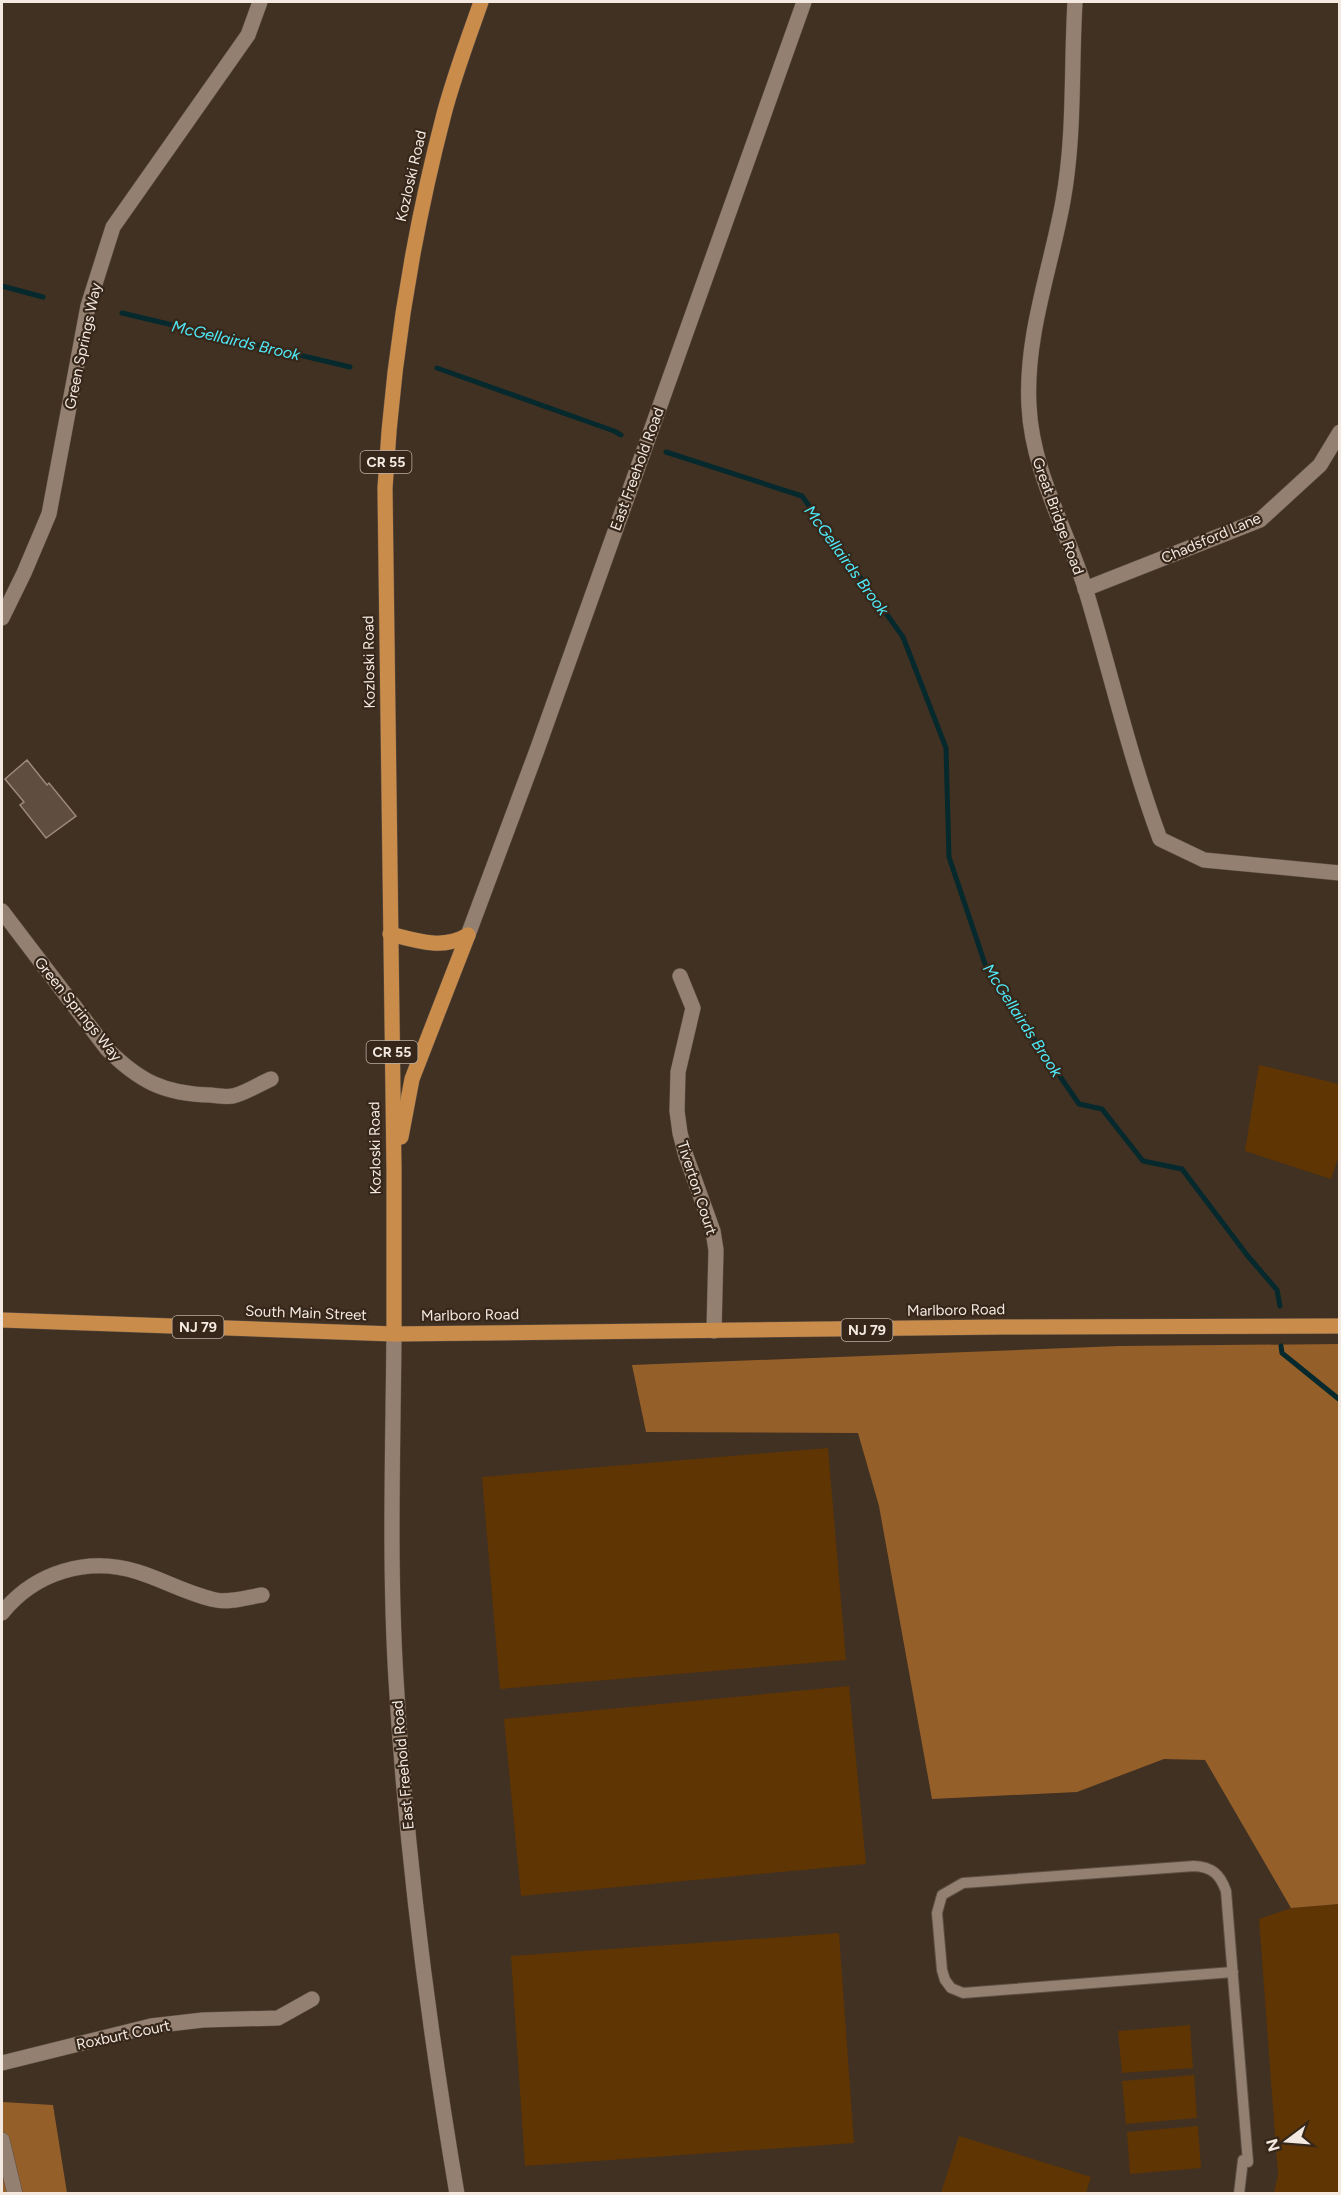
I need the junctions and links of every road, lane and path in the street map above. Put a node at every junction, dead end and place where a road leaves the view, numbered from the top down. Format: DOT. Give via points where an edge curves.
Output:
graph roads {
  1 [pos="260,2"];
  2 [pos="481,2"];
  3 [pos="804,2"];
  4 [pos="1075,2"];
  5 [pos="1340,432"];
  6 [pos="1085,589"];
  7 [pos="2,618"];
  8 [pos="1340,873"];
  9 [pos="2,911"];
  10 [pos="390,934"];
  11 [pos="468,935"];
  12 [pos="680,976"];
  13 [pos="271,1079"];
  14 [pos="394,1170"];
  15 [pos="2,1320"];
  16 [pos="1340,1326"];
  17 [pos="714,1331"];
  18 [pos="394,1334"];
  19 [pos="262,1595"];
  20 [pos="2,1613"];
  21 [pos="1233,1972"];
  22 [pos="312,1998"];
  23 [pos="2,2063"];
  24 [pos="2,2140"];
  25 [pos="15,2193"];
  26 [pos="457,2193"];
  27 [pos="1239,2193"];
  1 -- 7 [label="street, Green Springs Way" via="248,35 113,227 88,306 49,514"];
  2 -- 10 [label="main road, Kozloski Road / CR 55" via="444,112 418,220 393,377 385,488"];
  3 -- 11 [label="street, East Freehold Road"];
  4 -- 6 [label="street, Great Bridge Road" via="1064,200 1031,349 1029,406 1036,456"];
  5 -- 6 [label="street, Chadsford Lane" via="1320,465 1260,520"];
  6 -- 8 [label="street, Great Bridge Road" via="1160,839 1204,860"];
  9 -- 13 [label="street, Green Springs Way" via="107,1049 143,1080 194,1095 232,1096"];
  10 -- 11 [label="main road" via="435,944 458,941"];
  10 -- 14 [label="main road, Kozloski Road / CR 55"];
  11 -- 14 [label="main road" via="412,1079"];
  12 -- 17 [label="street, Tiverton Court" via="693,1008 678,1072 677,1111 686,1156 713,1231"];
  14 -- 18 [label="main road, Kozloski Road / CR 55"];
  15 -- 18 [label="main road, South Main Street / NJ 79"];
  16 -- 17 [label="main road, Marlboro Road / NJ 79"];
  17 -- 18 [label="main road, Marlboro Road / NJ 79"];
  18 -- 26 [label="street, East Freehold Road" via="393,1582 406,1814 431,2027"];
  19 -- 20 [label="street" via="218,1601 136,1571 88,1566 48,1575 27,1588"];
  21 -- 21 [label="lane" via="1226,1891 1215,1872 1205,1866 963,1883 942,1894 937,1913 945,1980 963,1993"];
  21 -- 27 [label="lane" via="1248,2162 1243,2160"];
  22 -- 23 [label="street, Roxburt Court" via="278,2018 203,2019 151,2026"];
  24 -- 25 [label="street"];
}
